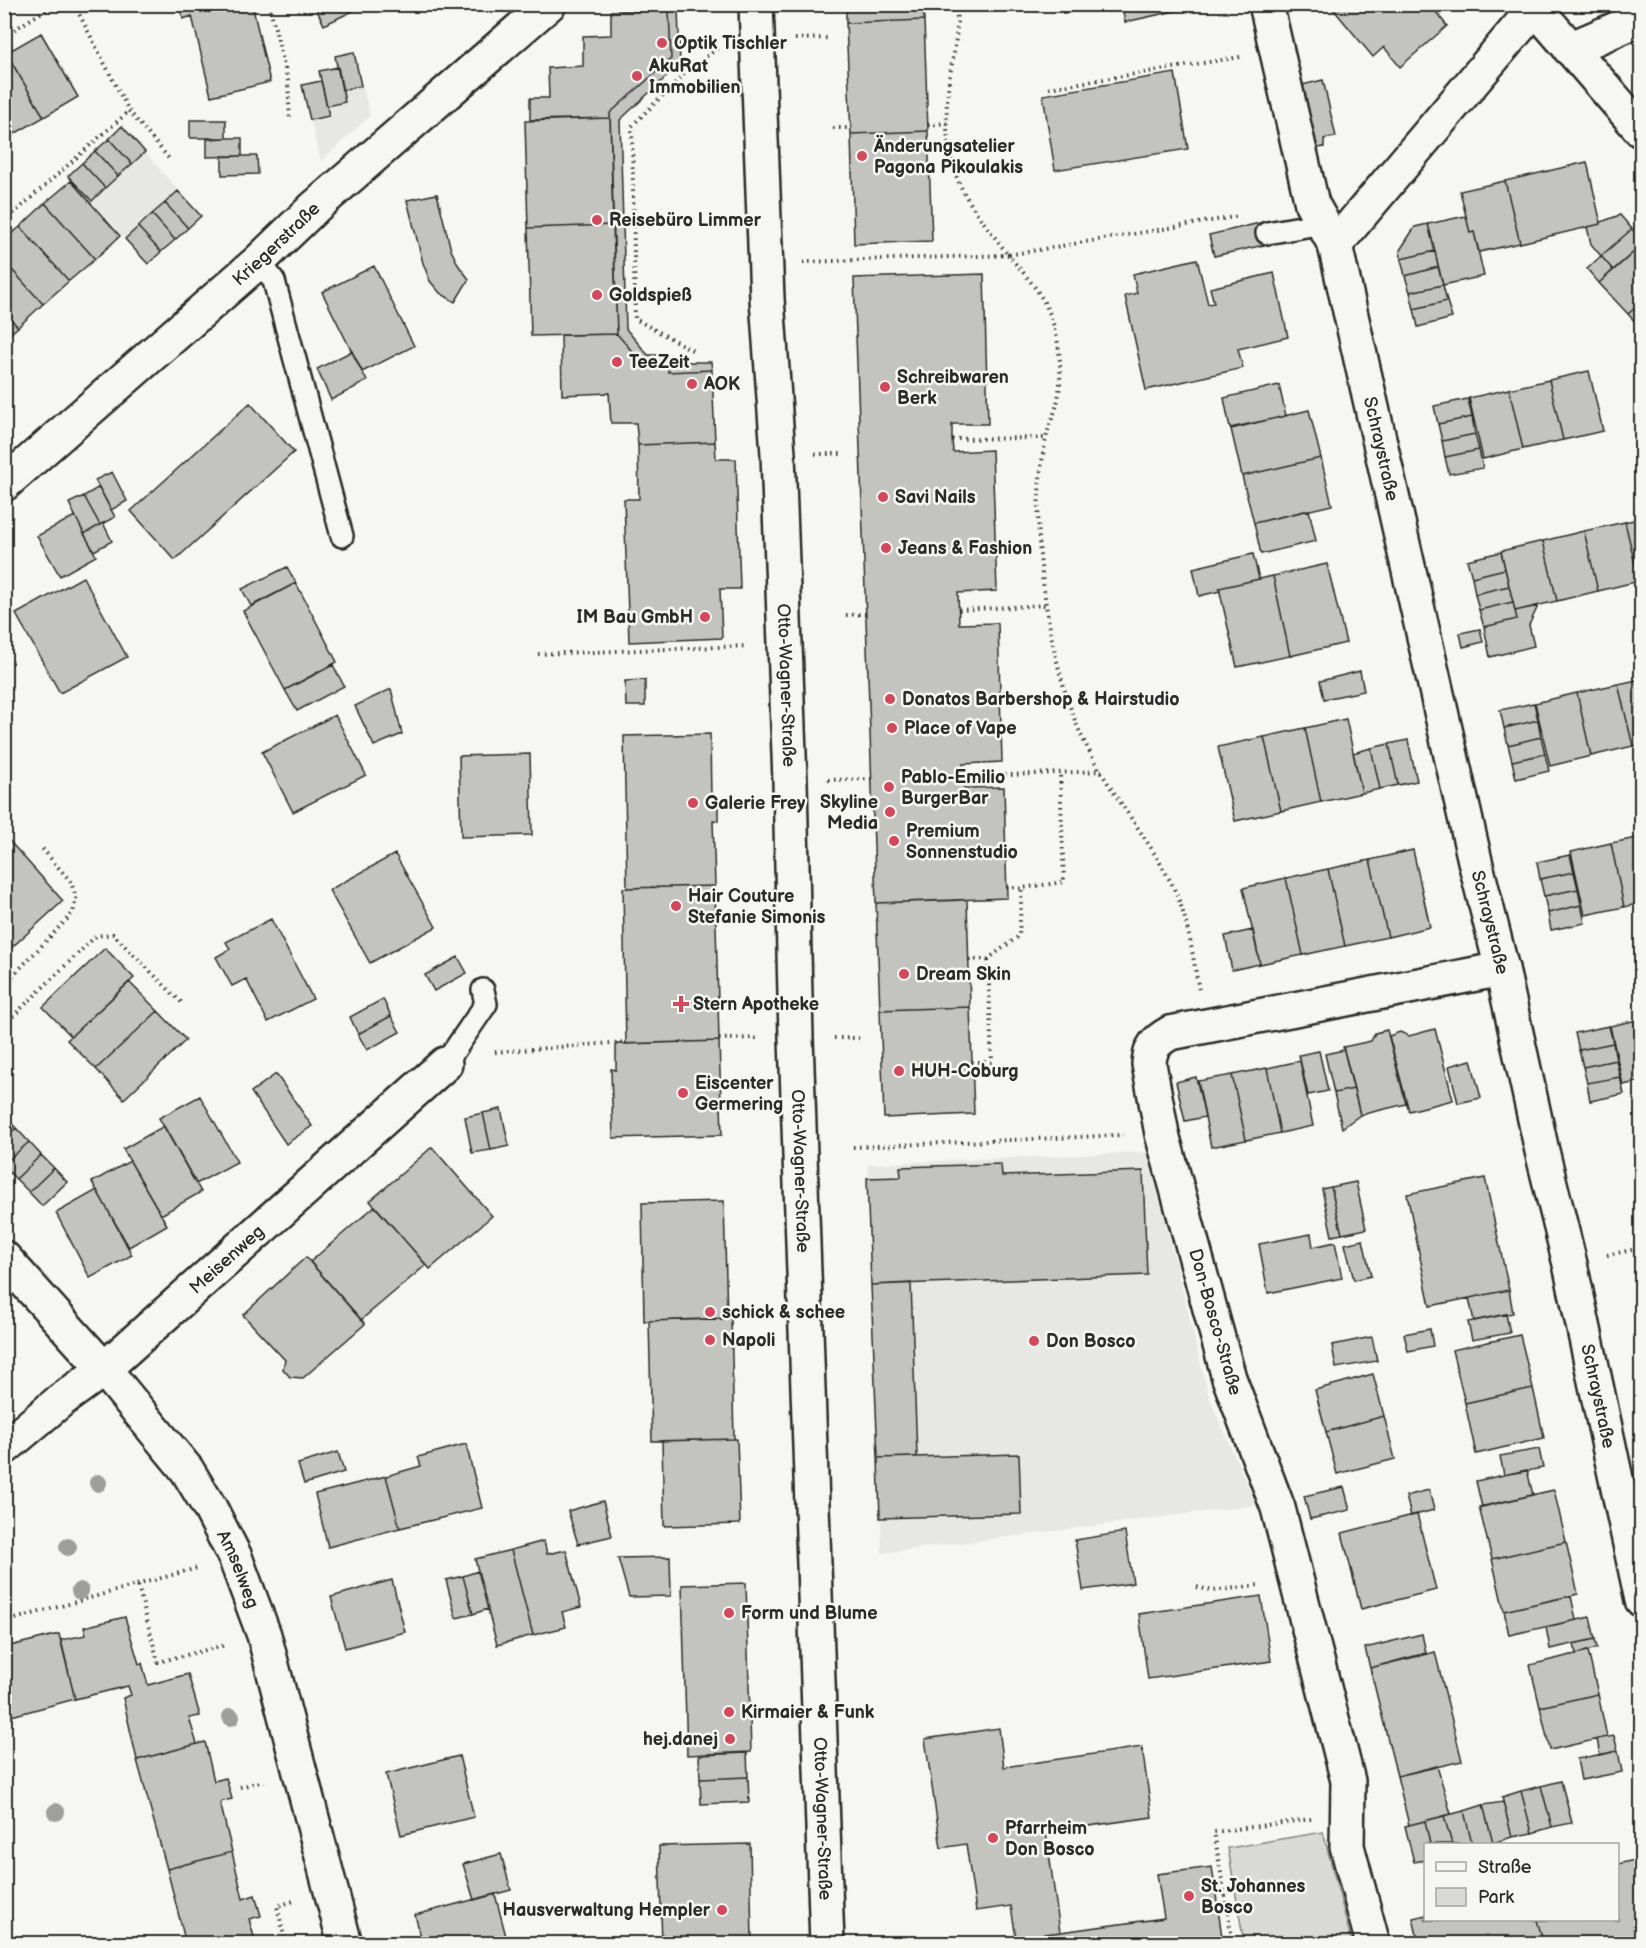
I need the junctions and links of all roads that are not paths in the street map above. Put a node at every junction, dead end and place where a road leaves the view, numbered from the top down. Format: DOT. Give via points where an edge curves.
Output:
graph roads {
  1 [pos="549,4"];
  2 [pos="756,4"];
  3 [pos="1266,4"];
  4 [pos="1533,6"];
  5 [pos="1641,18"];
  6 [pos="1570,49"];
  7 [pos="1641,131"];
  8 [pos="1326,228"];
  9 [pos="1267,233"];
  10 [pos="259,261"];
  11 [pos="4,484"];
  12 [pos="342,536"];
  13 [pos="1502,969"];
  14 [pos="483,990"];
  15 [pos="445,1064"];
  16 [pos="4,1258"];
  17 [pos="104,1369"];
  18 [pos="4,1448"];
  19 [pos="1641,1600"];
  20 [pos="345,1944"];
  21 [pos="827,1944"];
  22 [pos="1373,1944"];
  1 -- 10 [label="street, Kriegerstraße" via="315,207"];
  2 -- 21 [label="street, Otto-Wagner-Straße" via="786,665"];
  3 -- 8 [label="street, Schraystraße" via="1312,204"];
  4 -- 6 [label="street"];
  4 -- 8 [label="street"];
  5 -- 6 [label="street"];
  6 -- 7 [label="street"];
  8 -- 9 [label="lane"];
  8 -- 13 [label="street, Schraystraße"];
  10 -- 11 [label="street, Kriegerstraße"];
  10 -- 12 [label="lane" via="274,281"];
  13 -- 19 [label="street, Schraystraße"];
  13 -- 22 [label="street, Don-Bosco-Straße" via="1170,1033 1153,1044 1149,1055 1162,1134 1229,1378 1278,1508 1348,1781 1347,1846"];
  14 -- 15 [label="lane" via="486,1004"];
  15 -- 17 [label="street, Meisenweg"];
  16 -- 17 [label="street, Amselweg"];
  17 -- 18 [label="street, Meisenweg"];
  17 -- 20 [label="street, Amselweg" via="187,1470 235,1557 264,1635"];
}
